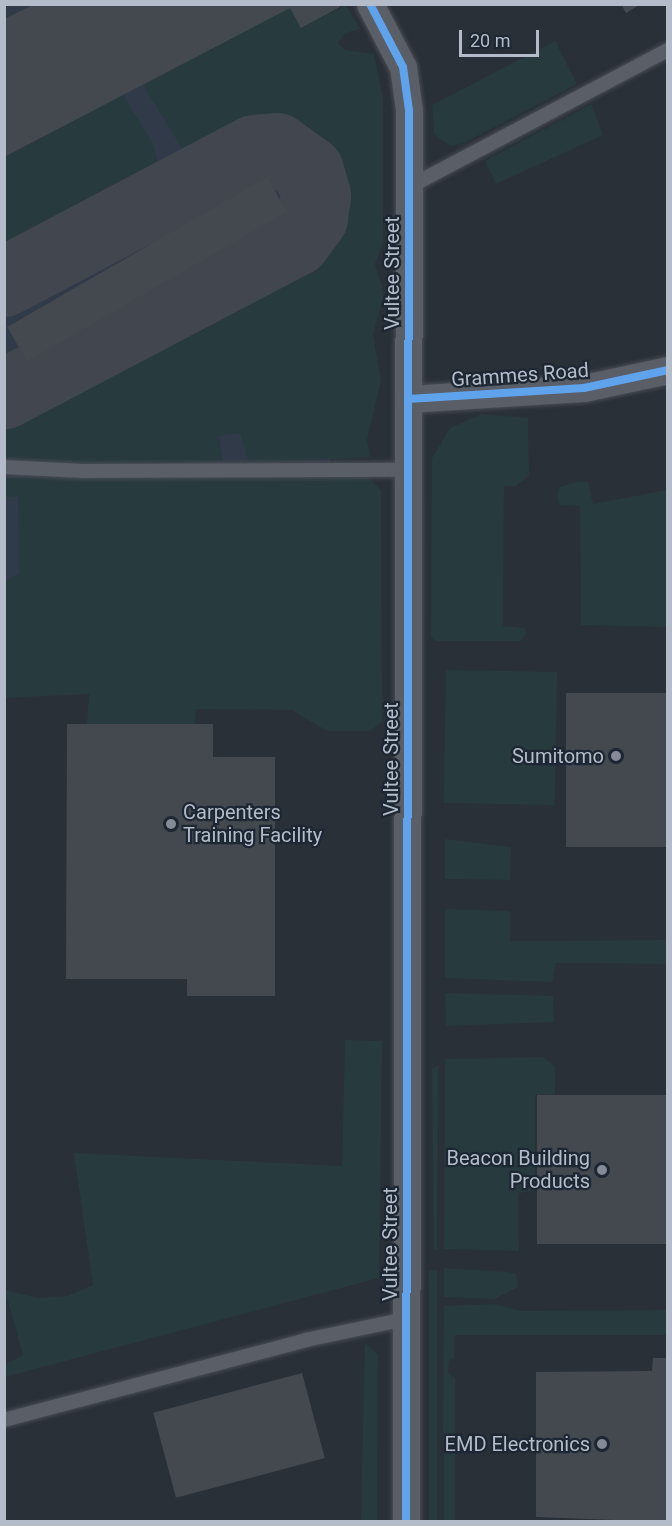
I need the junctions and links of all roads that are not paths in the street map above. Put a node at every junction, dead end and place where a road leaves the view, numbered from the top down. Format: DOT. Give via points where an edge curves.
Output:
graph roads {
  1 [pos="370,4"];
  2 [pos="668,50"];
  3 [pos="409,187"];
  4 [pos="668,370"];
  5 [pos="408,399"];
  6 [pos="4,467"];
  7 [pos="408,470"];
  8 [pos="406,1319"];
  9 [pos="4,1420"];
  10 [pos="406,1521"];
  1 -- 3 [label="street, Vultee Street" via="408,87"];
  2 -- 3 [label="lane"];
  3 -- 5 [label="street, Vultee Street"];
  4 -- 5 [label="street, Grammes Road" via="584,388"];
  5 -- 7 [label="street, Vultee Street"];
  6 -- 7 [label="lane" via="83,471"];
  7 -- 8 [label="street, Vultee Street"];
  8 -- 9 [label="lane" via="306,1340"];
  8 -- 10 [label="street, Vultee Street"];
}
